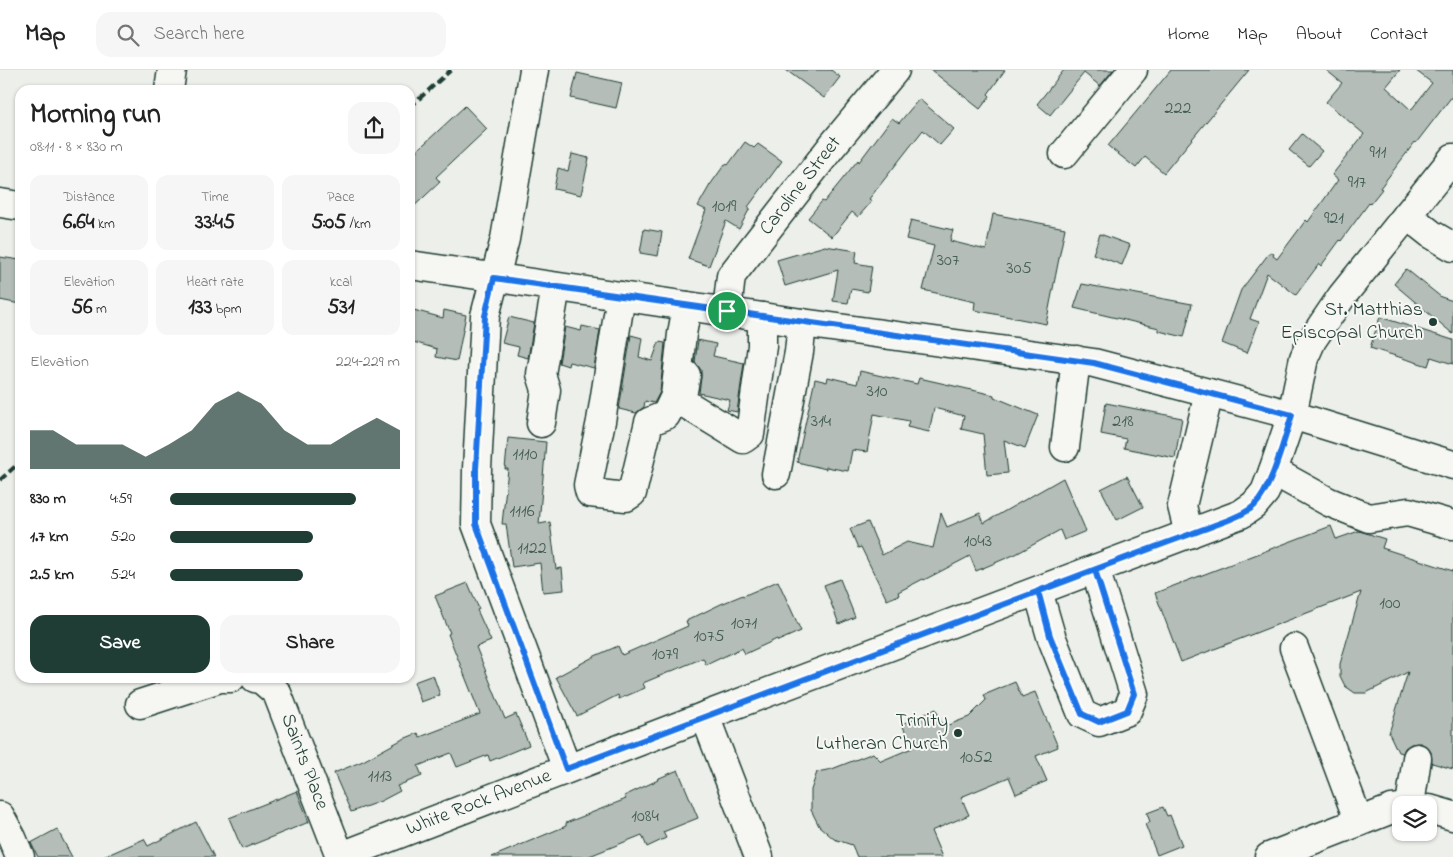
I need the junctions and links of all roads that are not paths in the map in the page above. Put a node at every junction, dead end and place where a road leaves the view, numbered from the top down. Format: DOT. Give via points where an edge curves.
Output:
graph roads {
  1 [pos="172,70"];
  2 [pos="534,70"];
  3 [pos="1133,70"];
  4 [pos="883,74"];
  5 [pos="170,85"];
  6 [pos="1064,154"];
  7 [pos="1453,158"];
  8 [pos="0,203"];
  9 [pos="15,205"];
  10 [pos="1407,215"];
  11 [pos="1453,247"];
  12 [pos="415,266"];
  13 [pos="494,278"];
  14 [pos="556,287"];
  15 [pos="621,296"];
  16 [pos="693,307"];
  17 [pos="727,311"];
  18 [pos="762,317"];
  19 [pos="802,323"];
  20 [pos="1076,360"];
  21 [pos="1209,393"];
  22 [pos="1292,415"];
  23 [pos="540,423"];
  24 [pos="1065,447"];
  25 [pos="1453,465"];
  26 [pos="1273,472"];
  27 [pos="776,474"];
  28 [pos="1453,526"];
  29 [pos="1189,534"];
  30 [pos="1095,570"];
  31 [pos="1038,591"];
  32 [pos="1294,648"];
  33 [pos="205,683"];
  34 [pos="265,683"];
  35 [pos="140,704"];
  36 [pos="705,716"];
  37 [pos="1417,758"];
  38 [pos="566,769"];
  39 [pos="1411,796"];
  40 [pos="1392,809"];
  41 [pos="1437,811"];
  42 [pos="0,816"];
  43 [pos="1453,816"];
  44 [pos="1360,822"];
  45 [pos="20,857"];
  46 [pos="340,857"];
  47 [pos="760,857"];
  48 [pos="1269,857"];
  1 -- 5 [label="street"];
  2 -- 13 [label="street" via="505,239"];
  3 -- 6 [label="street"];
  4 -- 17 [label="street, Caroline Street" via="832,146 731,276"];
  7 -- 10 [label="street, White Rock Avenue"];
  8 -- 9 [label="street"];
  10 -- 11 [label="street"];
  10 -- 22 [label="street, White Rock Avenue" via="1342,296 1312,340 1304,358"];
  12 -- 13 [label="street"];
  13 -- 14 [label="street"];
  13 -- 38 [label="street" via="485,316 476,524"];
  14 -- 15 [label="street"];
  14 -- 23 [label="street" via="541,374 546,390"];
  15 -- 16 [label="street"];
  15 -- 16 [label="street" via="588,485 590,493 626,497 632,493 649,422 666,415 675,396 682,334"];
  16 -- 17 [label="street"];
  16 -- 18 [label="street" via="681,401 744,439 750,434 762,346"];
  17 -- 18 [label="street"];
  18 -- 19 [label="street"];
  19 -- 20 [label="street"];
  19 -- 27 [label="street"];
  20 -- 21 [label="street"];
  20 -- 24 [label="street"];
  21 -- 22 [label="street"];
  21 -- 29 [label="street" via="1182,506"];
  22 -- 25 [label="street"];
  22 -- 26 [label="street, White Rock Avenue"];
  26 -- 28 [label="street" via="1329,502 1369,518 1408,512"];
  26 -- 29 [label="street, White Rock Avenue" via="1265,492 1254,505 1241,514"];
  29 -- 30 [label="street, White Rock Avenue"];
  30 -- 31 [label="street, White Rock Avenue"];
  30 -- 31 [label="street" via="1134,694 1127,711 1099,722 1082,714 1050,636"];
  31 -- 36 [label="street, White Rock Avenue"];
  32 -- 44 [label="street"];
  33 -- 35 [label="street"];
  34 -- 46 [label="street, Saints Place" via="277,693"];
  36 -- 38 [label="street, White Rock Avenue"];
  36 -- 47 [label="street"];
  37 -- 39 [label="street"];
  38 -- 46 [label="street, White Rock Avenue"];
  40 -- 44 [label="street"];
  41 -- 43 [label="street"];
  42 -- 45 [label="street"];
  44 -- 48 [label="street"];
}
